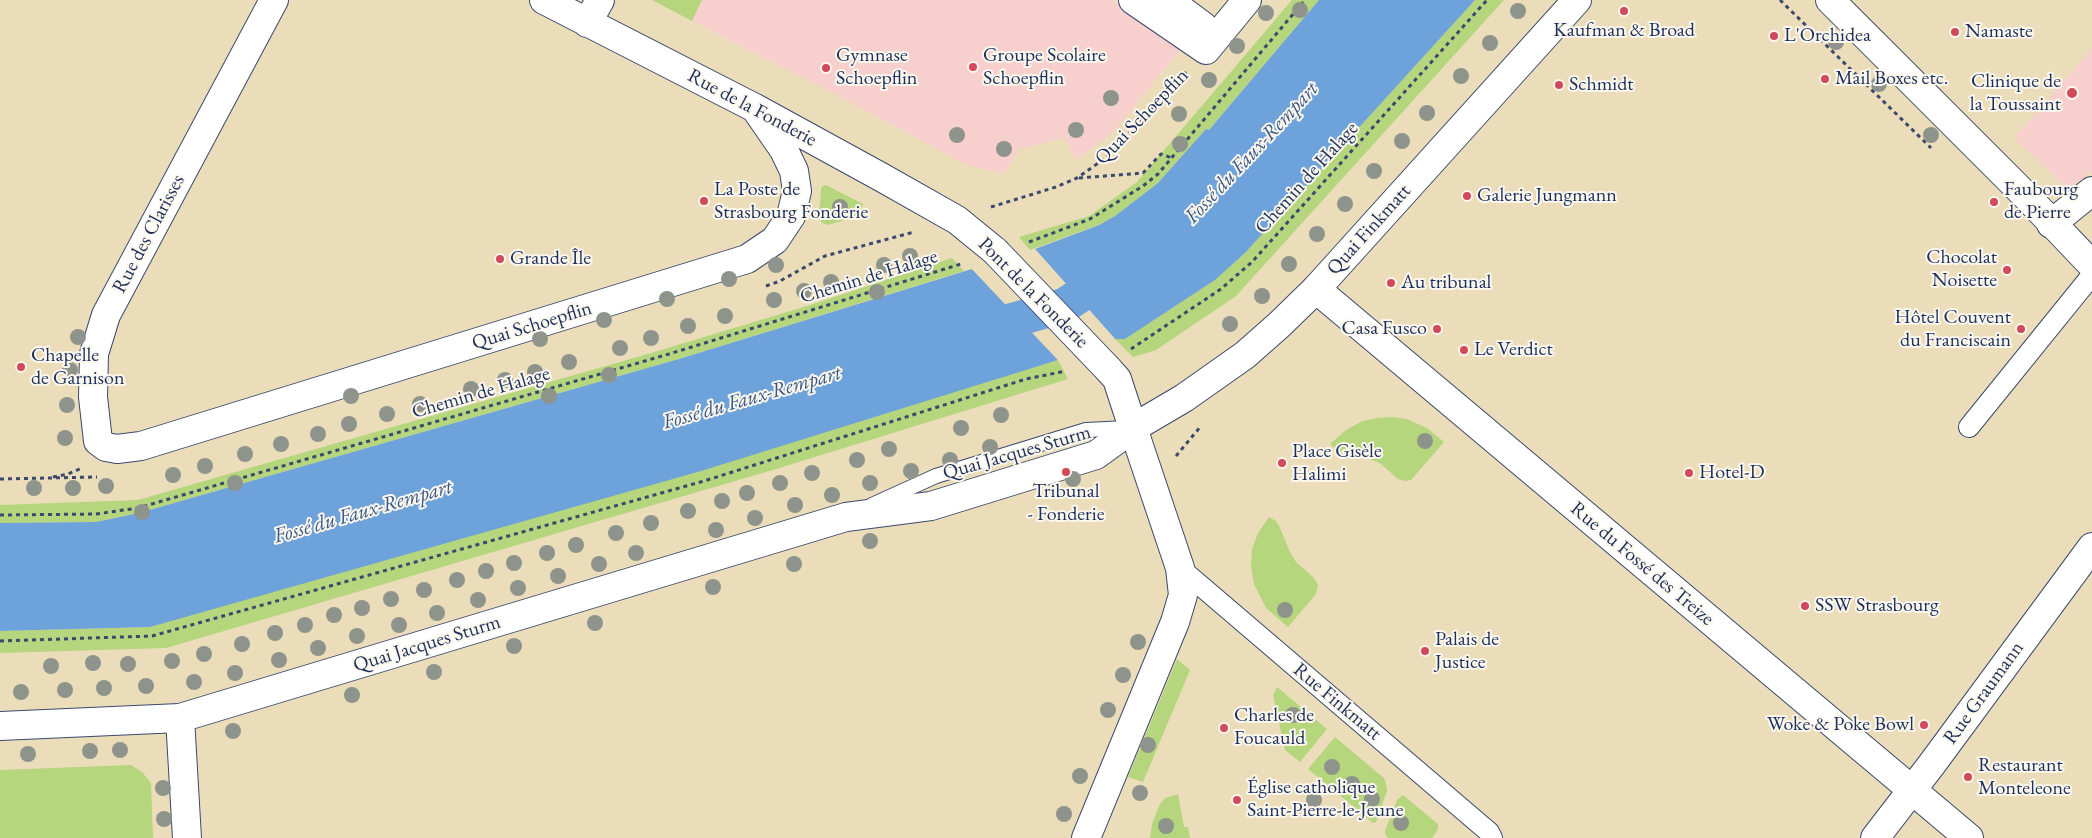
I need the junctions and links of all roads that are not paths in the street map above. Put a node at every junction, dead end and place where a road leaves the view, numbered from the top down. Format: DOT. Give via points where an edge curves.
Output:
graph roads {
  1 [pos="274,0"];
  2 [pos="544,0"];
  3 [pos="1133,0"];
  4 [pos="1168,0"];
  5 [pos="1247,0"];
  6 [pos="1577,0"];
  7 [pos="1830,0"];
  8 [pos="594,12"];
  9 [pos="1211,43"];
  10 [pos="755,108"];
  11 [pos="2092,191"];
  12 [pos="957,220"];
  13 [pos="2051,224"];
  14 [pos="2092,265"];
  15 [pos="2092,276"];
  16 [pos="1316,289"];
  17 [pos="1969,427"];
  18 [pos="1133,428"];
  19 [pos="141,446"];
  20 [pos="2092,547"];
  21 [pos="1180,568"];
  22 [pos="180,718"];
  23 [pos="0,726"];
  24 [pos="1912,790"];
  25 [pos="187,838"];
  26 [pos="1086,838"];
  27 [pos="1492,838"];
  28 [pos="1874,838"];
  29 [pos="1969,838"];
  1 -- 19 [label="street, Rue des Clarisses" via="106,315 94,354 93,397 98,441 117,449"];
  2 -- 8 [label="street, Rue de la Fonderie"];
  3 -- 9 [label="street"];
  4 -- 9 [label="street"];
  5 -- 9 [label="street"];
  6 -- 16 [label="street, Quai Finkmatt"];
  7 -- 13 [label="street"];
  8 -- 10 [label="street, Rue de la Fonderie"];
  10 -- 12 [label="street, Rue de la Fonderie"];
  10 -- 19 [label="street, Quai Schoepflin" via="784,150 794,171 797,191 791,216 775,240 747,259"];
  11 -- 13 [label="street"];
  12 -- 18 [label="street, Pont de la Fonderie, bridge" via="1118,360 1117,379"];
  13 -- 14 [label="street"];
  15 -- 17 [label="street"];
  16 -- 18 [label="street, Quai Finkmatt" via="1245,355 1184,398"];
  16 -- 24 [label="street, Rue du Fossé des Treize"];
  18 -- 21 [label="street, Pont de la Fonderie"];
  18 -- 22 [label="street, Quai Jacques Sturm" via="1096,455 931,506 846,517"];
  20 -- 24 [label="street, Rue Graumann"];
  21 -- 26 [label="street, Pont de la Fonderie" via="1183,595 1175,622"];
  21 -- 27 [label="street, Rue Finkmatt" via="1489,832"];
  22 -- 23 [label="street, Quai Jacques Sturm"];
  22 -- 25 [label="street"];
  24 -- 28 [label="street, Rue Graumann"];
  24 -- 29 [label="street, Rue du Fossé des Treize"];
}
